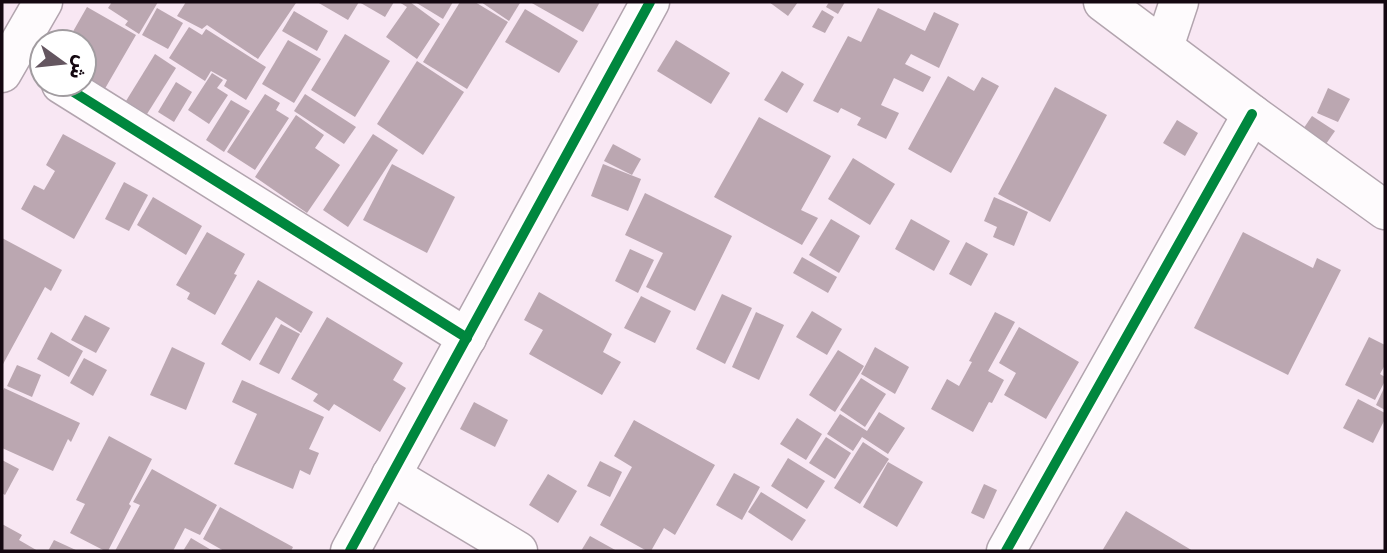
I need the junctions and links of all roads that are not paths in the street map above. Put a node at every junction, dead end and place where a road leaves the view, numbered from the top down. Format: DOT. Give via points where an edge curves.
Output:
graph roads {
  1 [pos="43,2"];
  2 [pos="650,2"];
  3 [pos="1103,2"];
  4 [pos="1179,2"];
  5 [pos="1164,47"];
  6 [pos="14,62"];
  7 [pos="83,98"];
  8 [pos="1252,114"];
  9 [pos="1385,211"];
  10 [pos="467,338"];
  11 [pos="391,475"];
  12 [pos="350,551"];
  13 [pos="518,551"];
  14 [pos="1006,551"];
  1 -- 6 [label="street"];
  2 -- 10 [label="street"];
  3 -- 5 [label="street"];
  4 -- 5 [label="street"];
  5 -- 8 [label="street"];
  7 -- 10 [label="street"];
  8 -- 9 [label="street"];
  8 -- 14 [label="street"];
  10 -- 11 [label="street"];
  11 -- 12 [label="street"];
  11 -- 13 [label="street"];
}
